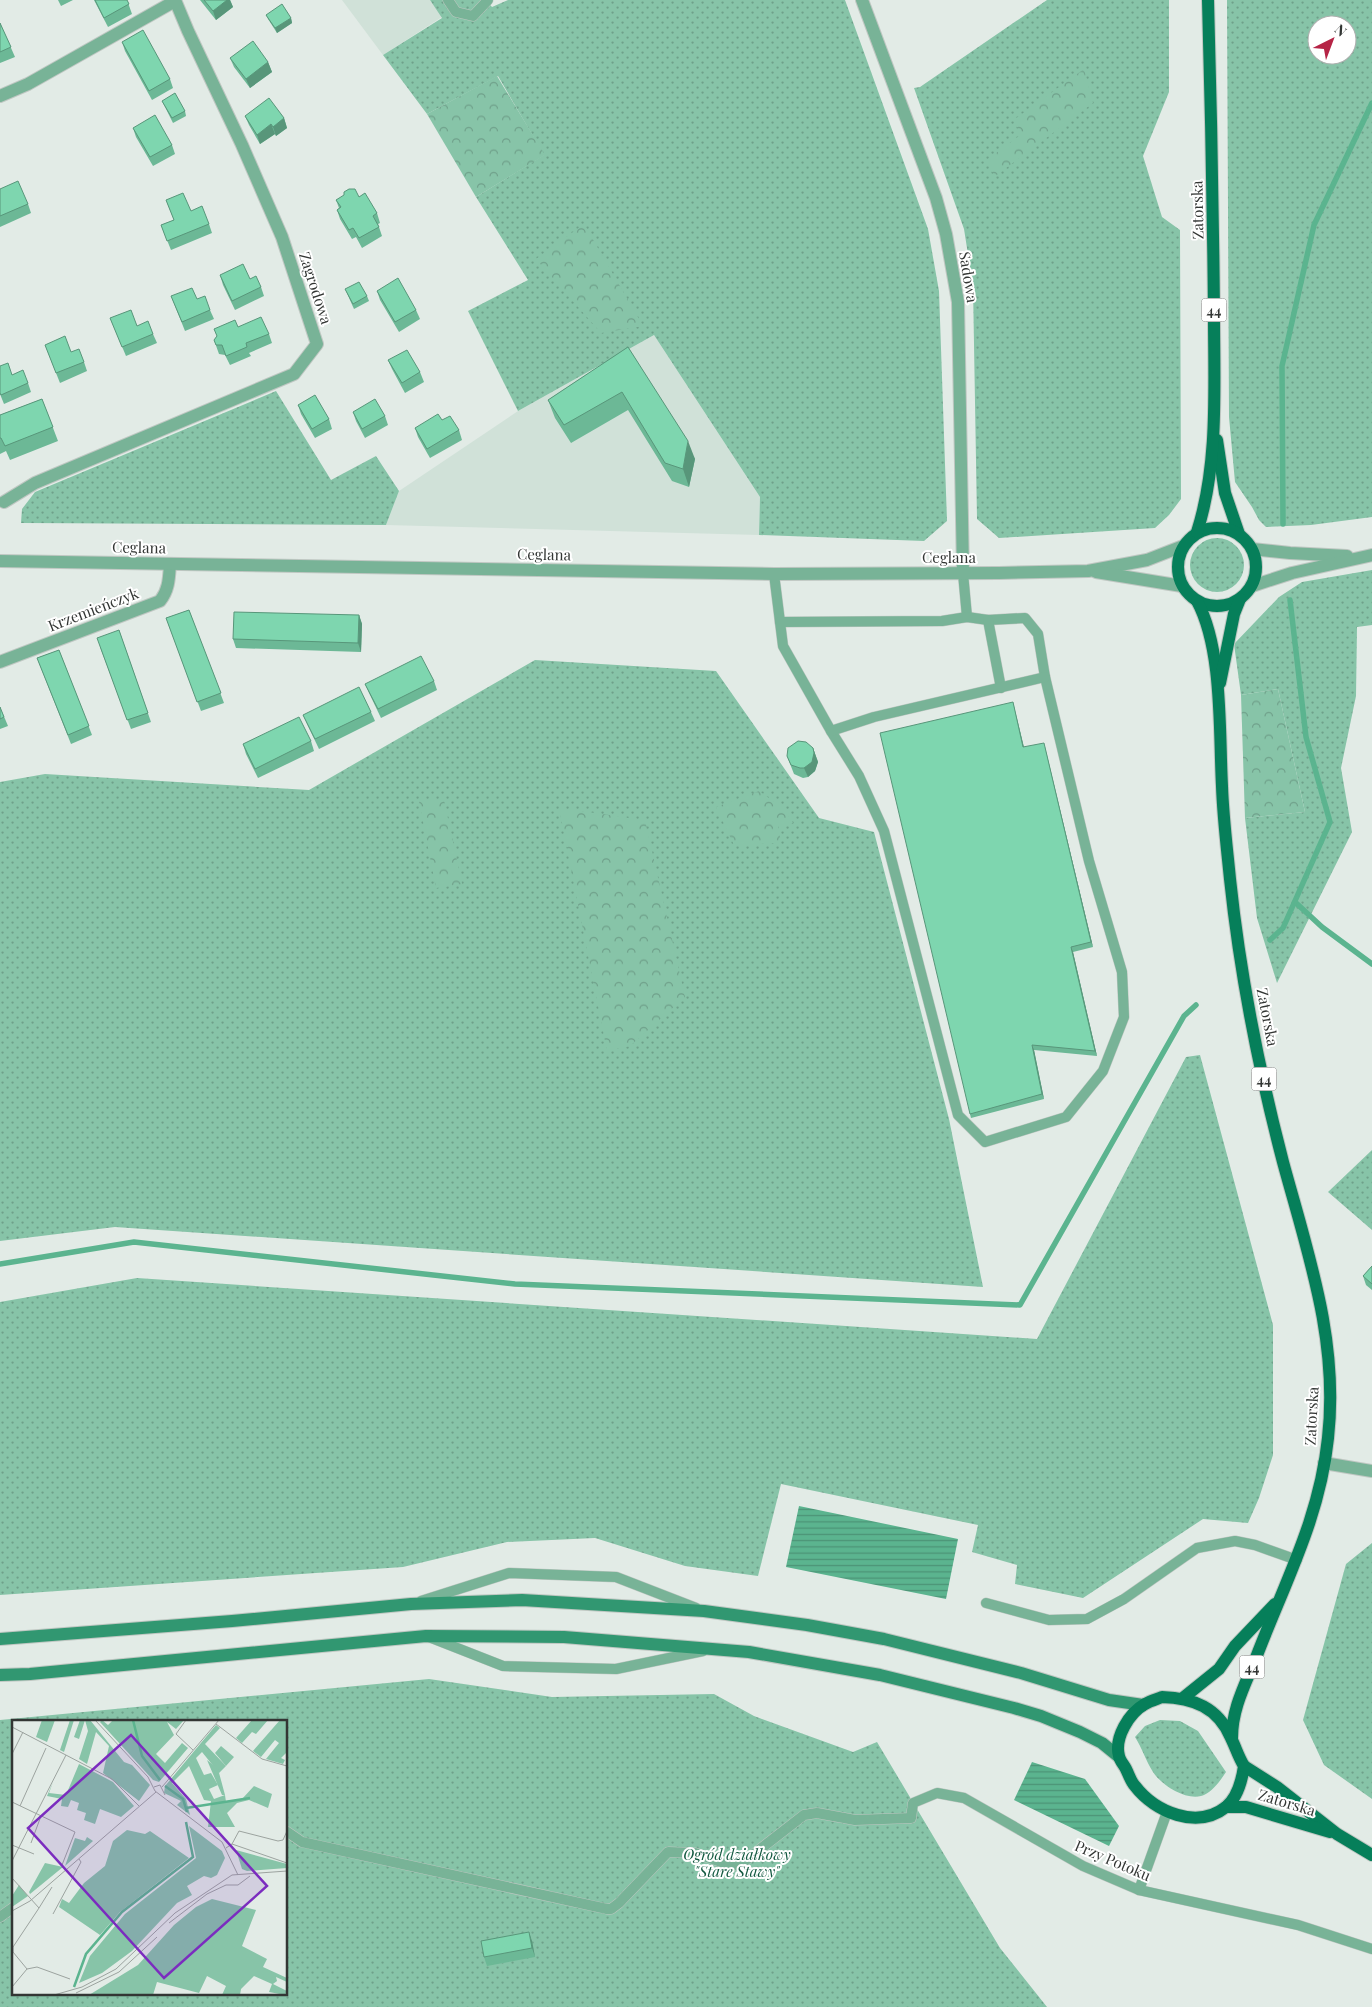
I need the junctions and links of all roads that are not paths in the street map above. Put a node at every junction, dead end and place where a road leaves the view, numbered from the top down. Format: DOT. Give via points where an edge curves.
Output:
graph roads {
  1 [pos="448,0"];
  2 [pos="488,0"];
  3 [pos="862,0"];
  4 [pos="1208,0"];
  5 [pos="175,1"];
  6 [pos="0,96"];
  7 [pos="1214,420"];
  8 [pos="4,502"];
  9 [pos="1197,532"];
  10 [pos="1239,534"];
  11 [pos="1183,546"];
  12 [pos="1252,548"];
  13 [pos="1367,556"];
  14 [pos="0,561"];
  15 [pos="170,564"];
  16 [pos="1088,571"];
  17 [pos="963,573"];
  18 [pos="774,574"];
  19 [pos="1182,586"];
  20 [pos="1252,586"];
  21 [pos="1240,599"];
  22 [pos="1197,601"];
  23 [pos="967,617"];
  24 [pos="988,620"];
  25 [pos="780,622"];
  26 [pos="0,662"];
  27 [pos="1045,677"];
  28 [pos="1002,688"];
  29 [pos="1218,691"];
  30 [pos="831,731"];
  31 [pos="1324,1463"];
  32 [pos="1372,1471"];
  33 [pos="1297,1560"];
  34 [pos="1280,1598"];
  35 [pos="986,1603"];
  36 [pos="411,1604"];
  37 [pos="704,1611"];
  38 [pos="426,1636"];
  39 [pos="0,1639"];
  40 [pos="711,1649"];
  41 [pos="0,1675"];
  42 [pos="1183,1698"];
  43 [pos="1144,1705"];
  44 [pos="1232,1738"];
  45 [pos="1118,1756"];
  46 [pos="1244,1766"];
  47 [pos="1226,1807"];
  48 [pos="1167,1812"];
  49 [pos="288,1832"];
  50 [pos="1337,1834"];
  51 [pos="1372,1855"];
  52 [pos="1139,1890"];
  53 [pos="12,1908"];
  54 [pos="0,1916"];
  55 [pos="1372,1948"];
  1 -- 2 [label="lane" via="456,12 472,16"];
  3 -- 17 [label="street, Sadowa" via="936,198 946,234 958,311"];
  4 -- 7 [label="main road, Zatorska / 44"];
  5 -- 6 [label="street" via="28,84"];
  5 -- 8 [label="street, Zagrodowa" via="282,237 317,344 294,374 35,483"];
  7 -- 9 [label="main road, Zatorska / 44" via="1203,513"];
  7 -- 10 [label="main road, Zatorska / 44" via="1225,493"];
  9 -- 10 [label="main road" via="1218,527"];
  9 -- 11 [label="main road, 44"];
  10 -- 12 [label="main road, 44"];
  11 -- 16 [label="street, Ceglana" via="1147,560"];
  11 -- 19 [label="main road" via="1177,566"];
  12 -- 13 [label="street"];
  12 -- 20 [label="main road" via="1256,574"];
  13 -- 20 [label="street"];
  14 -- 15 [label="street, Ceglana"];
  15 -- 18 [label="street, Ceglana"];
  15 -- 26 [label="street, Krzemieńczyk" via="168,587 160,601"];
  16 -- 17 [label="street, Ceglana"];
  16 -- 19 [label="street, Ceglana"];
  17 -- 18 [label="street, Ceglana"];
  17 -- 23 [label="lane"];
  18 -- 25 [label="lane"];
  19 -- 22 [label="main road, 44"];
  20 -- 21 [label="main road, 44"];
  21 -- 22 [label="main road, 44" via="1218,607"];
  21 -- 29 [label="main road, Zatorska / 44"];
  22 -- 29 [label="main road, Zatorska / 44" via="1208,630"];
  23 -- 24 [label="lane"];
  23 -- 25 [label="lane" via="942,621"];
  24 -- 27 [label="lane" via="1025,618 1038,634"];
  24 -- 28 [label="lane"];
  25 -- 30 [label="lane" via="784,646"];
  27 -- 28 [label="lane"];
  27 -- 30 [label="lane" via="1089,861 1122,972 1124,1017 1103,1071 1066,1117 985,1142 958,1115 884,831 859,776"];
  28 -- 30 [label="lane" via="874,716"];
  29 -- 31 [label="main road, Zatorska / 44" via="1230,882 1243,977 1266,1091 1324,1319 1330,1387"];
  31 -- 32 [label="street, Zatorska"];
  31 -- 33 [label="main road, Zatorska / 44" via="1310,1525"];
  33 -- 34 [label="main road, Zatorska / 44"];
  33 -- 35 [label="lane" via="1235,1541 1197,1548 1124,1599 1087,1619 1049,1620"];
  34 -- 42 [label="main road, Zatorska / 44" via="1219,1669"];
  34 -- 44 [label="main road, Zatorska / 44" via="1236,1706"];
  36 -- 37 [label="main road, 44" via="522,1600"];
  36 -- 37 [label="lane" via="509,1572 616,1577"];
  36 -- 39 [label="main road, 44"];
  37 -- 43 [label="main road, 44" via="884,1639 1021,1673 1109,1700"];
  38 -- 40 [label="main road" via="564,1637"];
  38 -- 40 [label="lane" via="503,1666 616,1669"];
  38 -- 41 [label="main road"];
  40 -- 45 [label="main road" via="750,1652 880,1675 1014,1708 1080,1732"];
  42 -- 43 [label="main road, 44" via="1162,1697"];
  42 -- 44 [label="main road, 44" via="1213,1712"];
  43 -- 45 [label="main road, 44" via="1128,1719 1119,1738"];
  44 -- 46 [label="main road, 44"];
  45 -- 48 [label="main road" via="1134,1785 1149,1801"];
  46 -- 47 [label="main road" via="1242,1782"];
  46 -- 50 [label="main road, Zatorska" via="1277,1787"];
  47 -- 48 [label="main road" via="1208,1815 1187,1817"];
  47 -- 50 [label="main road, Zatorska" via="1246,1807"];
  48 -- 52 [label="lane"];
  49 -- 52 [label="lane, Przy Potoku" via="302,1842 607,1910 619,1903 668,1852 695,1853 733,1866 753,1856 804,1815 817,1813 855,1820 911,1818 913,1803 937,1793 964,1798 1083,1866"];
  50 -- 51 [label="main road, Zatorska"];
  52 -- 55 [label="lane, Przy Potoku" via="1298,1925"];
  53 -- 54 [label="lane"];
}
